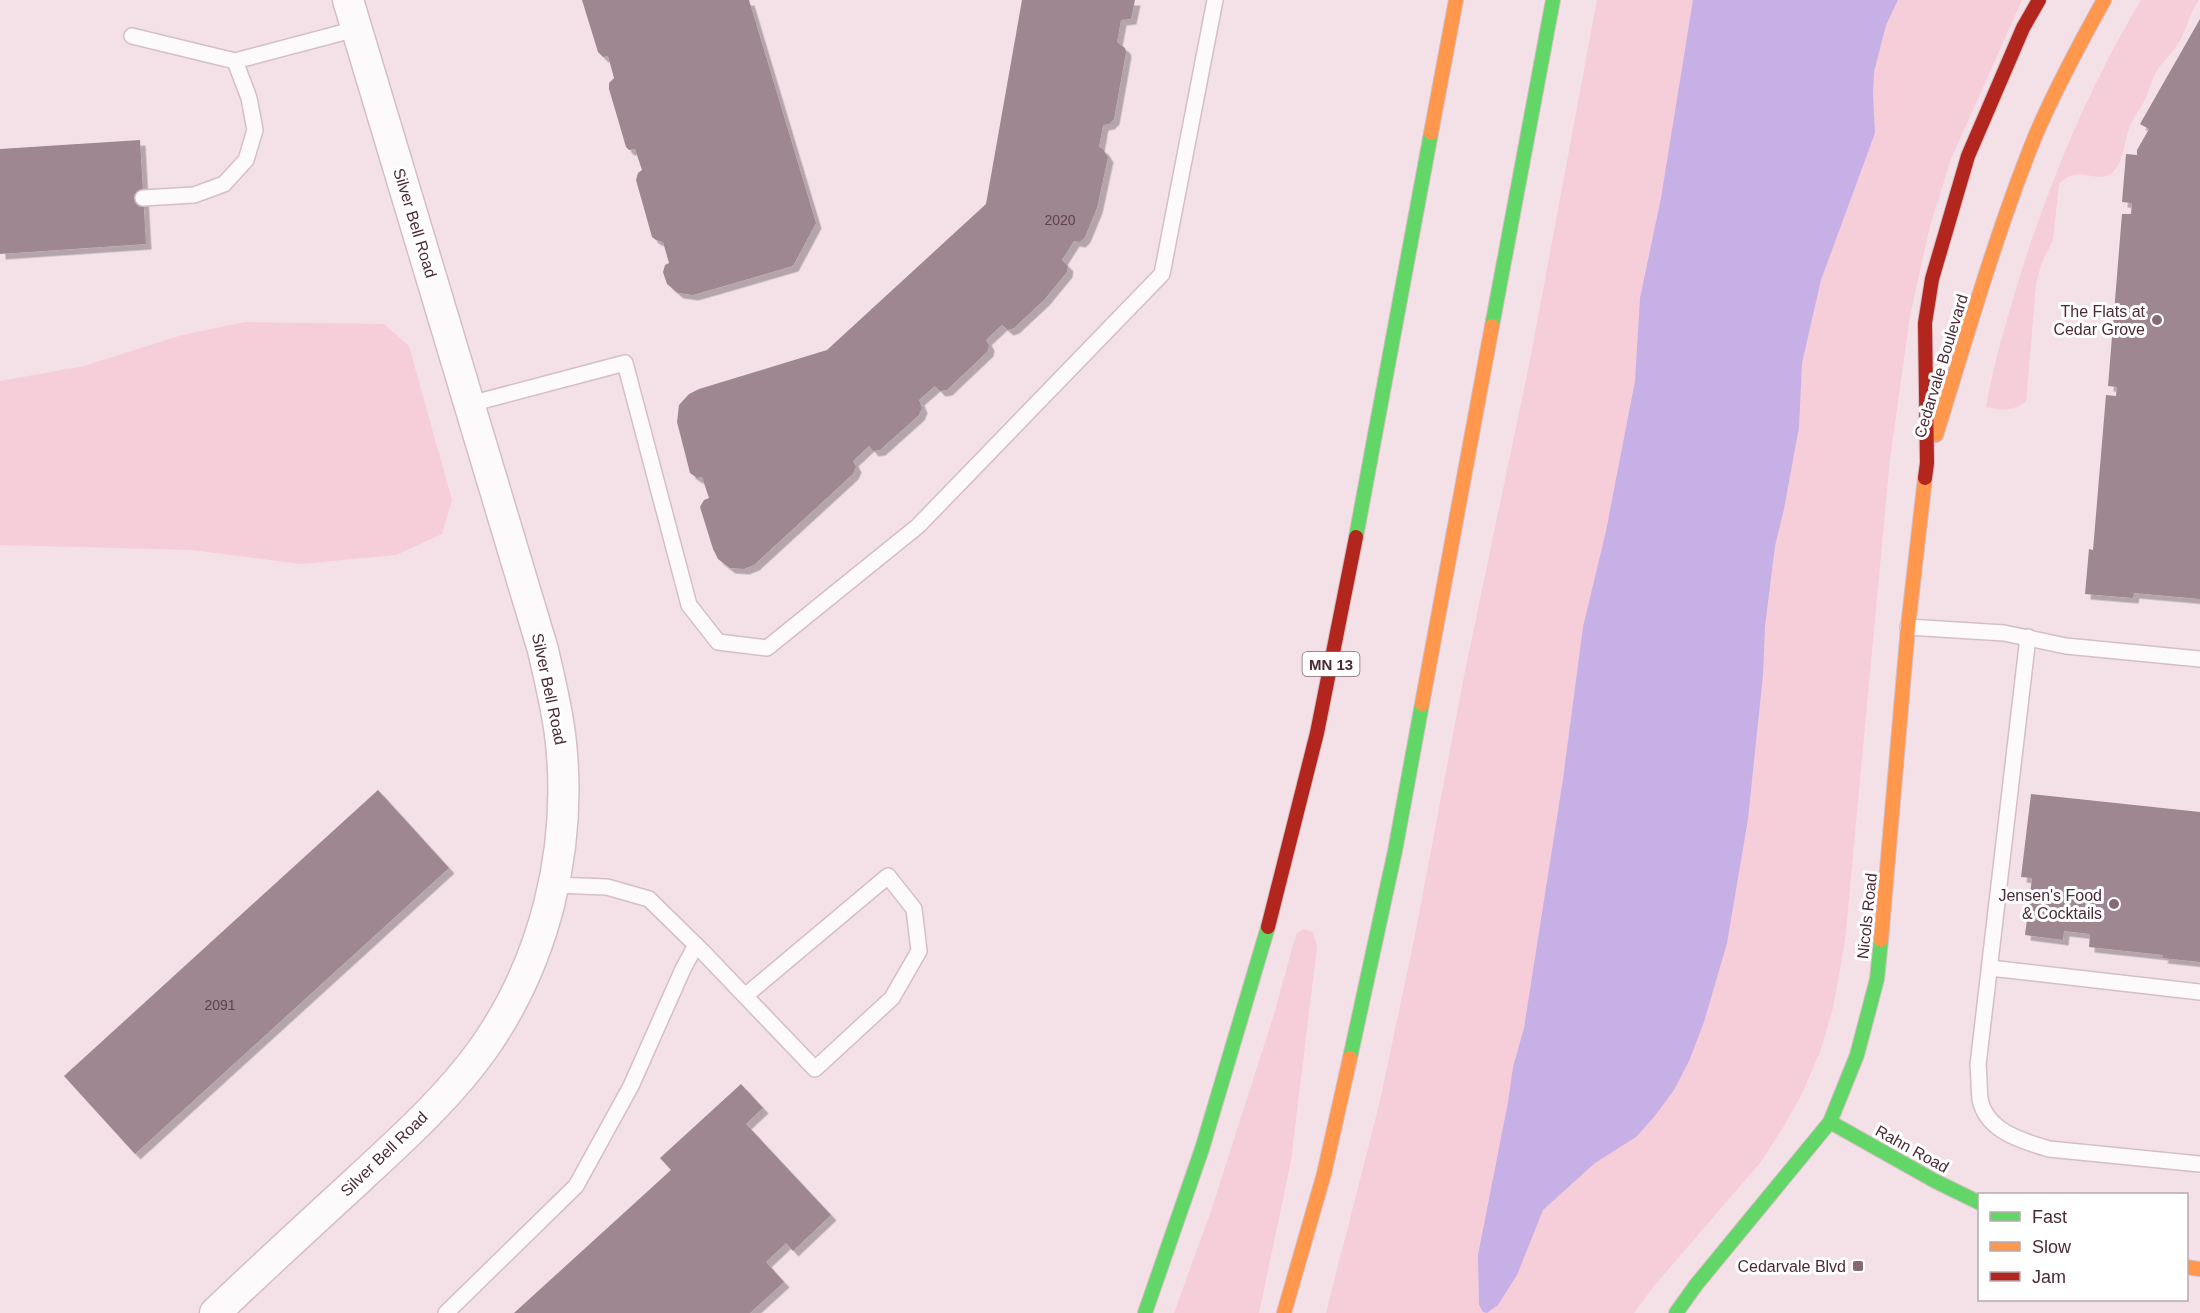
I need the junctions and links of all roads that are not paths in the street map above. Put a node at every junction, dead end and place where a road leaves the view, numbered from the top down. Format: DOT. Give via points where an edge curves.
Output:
graph roads {
  1 [pos="348,0"];
  2 [pos="1215,0"];
  3 [pos="1456,0"];
  4 [pos="1552,0"];
  5 [pos="2039,0"];
  6 [pos="2104,0"];
  7 [pos="357,29"];
  8 [pos="132,36"];
  9 [pos="235,61"];
  10 [pos="143,198"];
  11 [pos="470,404"];
  12 [pos="1928,463"];
  13 [pos="1908,627"];
  14 [pos="2028,637"];
  15 [pos="2200,659"];
  16 [pos="554,885"];
  17 [pos="696,945"];
  18 [pos="1990,968"];
  19 [pos="2200,992"];
  20 [pos="745,996"];
  21 [pos="1830,1122"];
  22 [pos="2200,1164"];
  23 [pos="1978,1202"];
  24 [pos="226,1309"];
  25 [pos="446,1313"];
  26 [pos="1145,1313"];
  27 [pos="1284,1313"];
  28 [pos="1676,1313"];
  1 -- 7 [label="street, Silver Bell Road"];
  2 -- 11 [label="lane" via="1162,274 918,526 767,648 718,642 689,605 625,363"];
  3 -- 26 [label="main road, MN 13" via="1316,741 1255,980 1186,1199"];
  4 -- 27 [label="main road" via="1395,851 1324,1174"];
  5 -- 12 [label="main road, Cedarvale Boulevard" via="1968,156 1932,279 1925,323"];
  6 -- 12 [label="main road, Cedarvale Boulevard" via="2035,138 2005,216"];
  7 -- 9 [label="lane"];
  7 -- 11 [label="street, Silver Bell Road"];
  8 -- 9 [label="lane"];
  9 -- 10 [label="lane" via="249,98 255,130 246,160 225,184 194,195"];
  11 -- 16 [label="street, Silver Bell Road" via="543,650 557,711 564,799"];
  12 -- 13 [label="main road, Nicols Road"];
  13 -- 14 [label="lane"];
  13 -- 21 [label="main road, Nicols Road" via="1877,979 1857,1055"];
  14 -- 15 [label="lane" via="2066,646"];
  14 -- 18 [label="lane"];
  16 -- 17 [label="lane" via="607,887 649,899"];
  16 -- 24 [label="street, Silver Bell Road" via="525,973 482,1050 440,1101"];
  17 -- 20 [label="lane"];
  17 -- 25 [label="lane" via="631,1086 576,1186"];
  18 -- 19 [label="lane"];
  18 -- 22 [label="lane" via="1978,1065 1981,1101 1996,1126 2011,1136 2049,1149"];
  20 -- 20 [label="lane" via="814,1069 892,998 919,951 914,909 888,876"];
  21 -- 23 [label="main road, Rahn Road"];
  21 -- 28 [label="main road, Nicols Road"];
}
